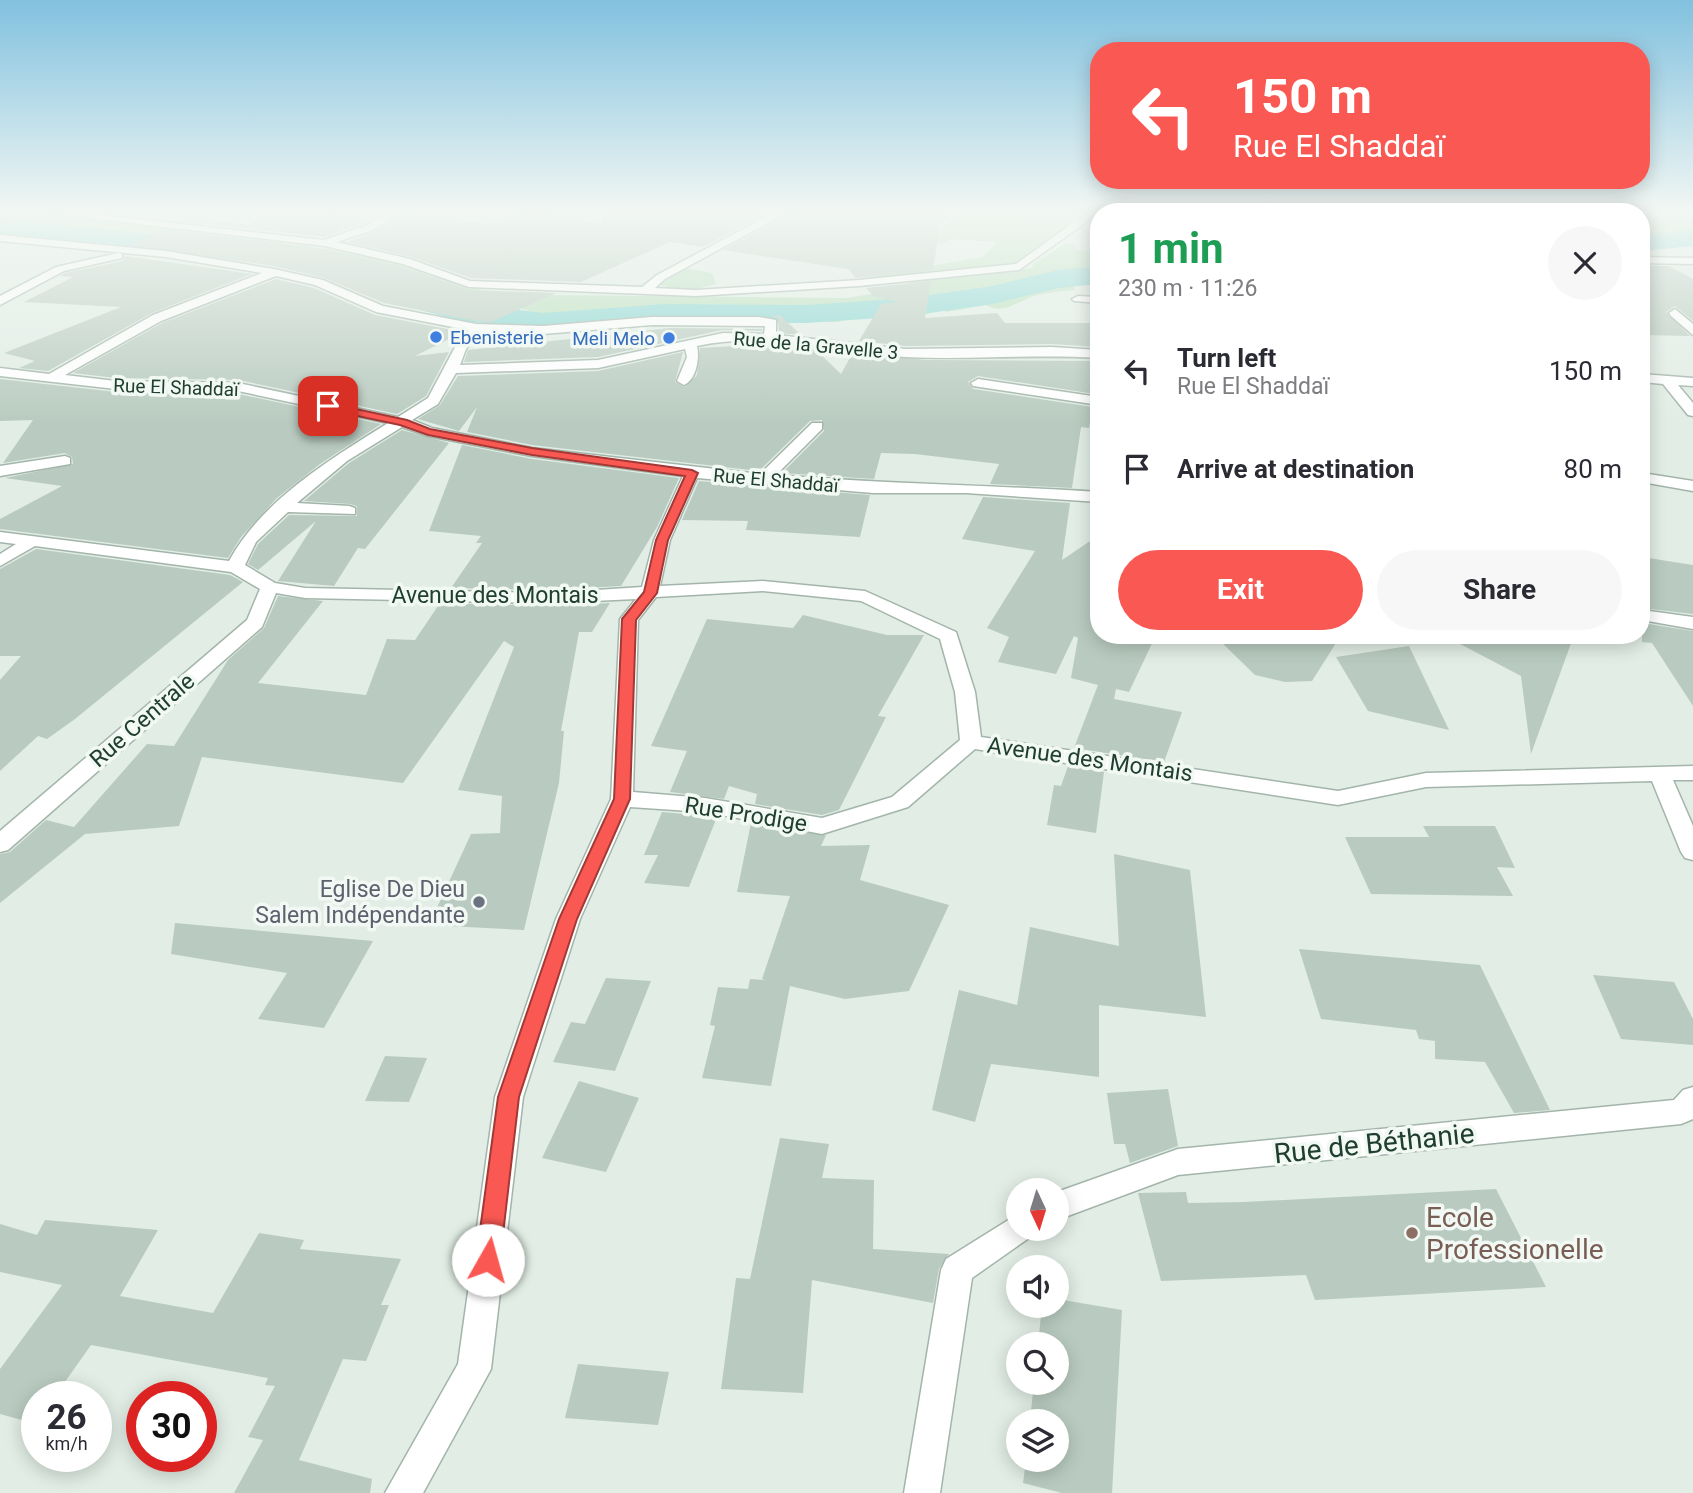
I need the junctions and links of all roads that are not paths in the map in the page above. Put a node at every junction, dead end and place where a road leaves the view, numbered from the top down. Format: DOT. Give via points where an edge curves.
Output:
graph roads {
  1 [pos="34,283"];
  2 [pos="248,283"];
  3 [pos="321,283"];
  4 [pos="465,283"];
  5 [pos="654,283"];
  6 [pos="840,283"];
  7 [pos="644,292"];
  8 [pos="1079,299"];
  9 [pos="1090,300"];
  10 [pos="0,301"];
  11 [pos="1675,313"];
  12 [pos="476,328"];
  13 [pos="1693,331"];
  14 [pos="769,338"];
  15 [pos="690,344"];
  16 [pos="1090,353"];
  17 [pos="452,369"];
  18 [pos="0,372"];
  19 [pos="51,378"];
  20 [pos="1650,379"];
  21 [pos="1667,380"];
  22 [pos="684,381"];
  23 [pos="1693,382"];
  24 [pos="978,383"];
  25 [pos="1090,399"];
  26 [pos="1693,412"];
  27 [pos="403,422"];
  28 [pos="817,426"];
  29 [pos="65,461"];
  30 [pos="0,471"];
  31 [pos="692,473"];
  32 [pos="1650,479"];
  33 [pos="764,480"];
  34 [pos="1693,486"];
  35 [pos="1090,497"];
  36 [pos="284,507"];
  37 [pos="349,511"];
  38 [pos="0,537"];
  39 [pos="29,543"];
  40 [pos="0,561"];
  41 [pos="235,567"];
  42 [pos="270,587"];
  43 [pos="650,593"];
  44 [pos="1650,616"];
  45 [pos="1693,623"];
  46 [pos="971,742"];
  47 [pos="1693,774"];
  48 [pos="1660,775"];
  49 [pos="622,799"];
  50 [pos="4,835"];
  51 [pos="1693,852"];
  52 [pos="1693,1099"];
  53 [pos="1069,1202"];
  54 [pos="1006,1236"];
  55 [pos="403,1493"];
  56 [pos="922,1493"];
  1 -- 10 [label="street"];
  2 -- 19 [label="street" via="157,318"];
  3 -- 12 [label="street" via="380,309"];
  4 -- 7 [label="street"];
  5 -- 7 [label="street"];
  6 -- 7 [label="street" via="722,293"];
  8 -- 9 [label="street"];
  11 -- 13 [label="street"];
  12 -- 14 [label="street" via="543,330 652,321 759,321 772,323"];
  12 -- 17 [label="street"];
  14 -- 15 [label="street, Rue de la Gravelle 3" via="723,337"];
  14 -- 16 [label="street, Rue de la Gravelle 3" via="906,353"];
  15 -- 17 [label="street, Rue de la Gravelle 3" via="598,364"];
  15 -- 22 [label="street" via="693,357"];
  17 -- 27 [label="street" via="433,401"];
  18 -- 19 [label="street, Rue El Shaddaï"];
  19 -- 27 [label="street, Rue El Shaddaï" via="155,387 237,387"];
  20 -- 21 [label="street"];
  21 -- 23 [label="street"];
  21 -- 26 [label="street"];
  24 -- 25 [label="street"];
  27 -- 31 [label="street, Rue El Shaddaï" via="428,432 532,452"];
  27 -- 36 [label="street" via="342,458"];
  28 -- 33 [label="street"];
  29 -- 30 [label="street"];
  31 -- 33 [label="street, Rue El Shaddaï"];
  31 -- 43 [label="street" via="662,540"];
  32 -- 34 [label="street"];
  33 -- 35 [label="street, Rue El Shaddaï"];
  36 -- 37 [label="street"];
  36 -- 41 [label="street" via="249,540"];
  38 -- 39 [label="street, Avenue des Montais"];
  39 -- 40 [label="street"];
  39 -- 41 [label="street, Avenue des Montais"];
  41 -- 42 [label="street, Avenue des Montais"];
  42 -- 43 [label="street, Avenue des Montais" via="305,593 551,598"];
  42 -- 50 [label="street, Rue Centrale" via="255,623"];
  43 -- 46 [label="street, Avenue des Montais" via="764,586 865,596 949,636 965,692"];
  43 -- 49 [label="street" via="629,619"];
  44 -- 45 [label="street"];
  46 -- 48 [label="street, Avenue des Montais" via="1338,798 1426,780"];
  46 -- 49 [label="street, Rue Prodige" via="900,802 822,826 705,805"];
  47 -- 48 [label="street, Avenue des Montais"];
  48 -- 51 [label="street"];
  49 -- 55 [label="street" via="568,919 509,1097 474,1369"];
  52 -- 53 [label="street, Rue de Béthanie" via="1681,1112 1178,1162"];
  54 -- 56 [label="street" via="957,1270"];
}
